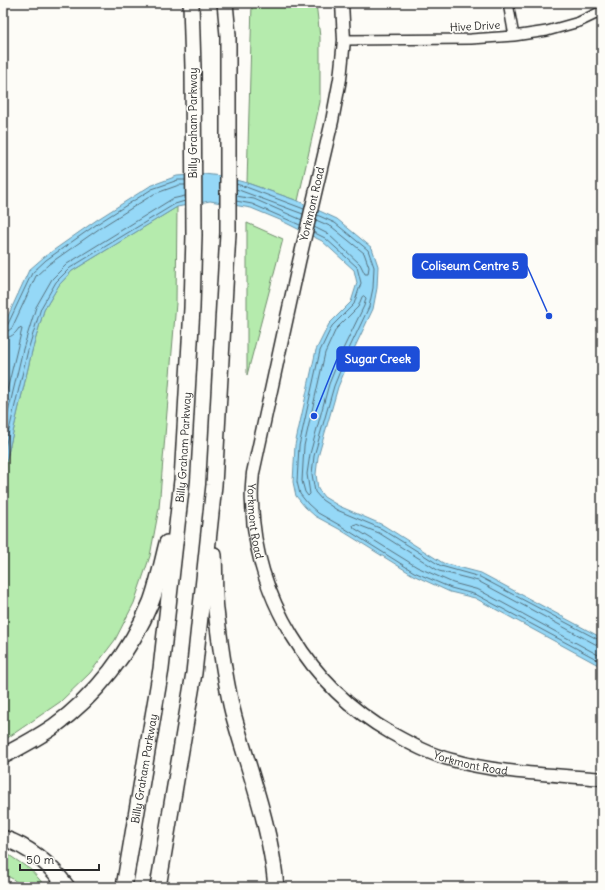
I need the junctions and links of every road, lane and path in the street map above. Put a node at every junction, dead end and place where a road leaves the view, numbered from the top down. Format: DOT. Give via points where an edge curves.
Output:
graph roads {
  1 [pos="191,3"];
  2 [pos="225,3"];
  3 [pos="342,3"];
  4 [pos="508,3"];
  5 [pos="602,10"];
  6 [pos="514,36"];
  7 [pos="344,40"];
  8 [pos="182,480"];
  9 [pos="214,485"];
  10 [pos="3,756"];
  11 [pos="602,779"];
  12 [pos="3,838"];
  13 [pos="67,887"];
  14 [pos="124,887"];
  15 [pos="158,887"];
  16 [pos="276,887"];
  1 -- 8 [label="highway, Billy Graham Parkway" via="194,235"];
  2 -- 9 [label="highway" via="228,36 228,233"];
  3 -- 7 [label="street, Yorkmont Road"];
  4 -- 6 [label="street"];
  5 -- 6 [label="street, Hive Drive" via="579,22 547,31"];
  6 -- 7 [label="street, Hive Drive"];
  7 -- 11 [label="street, Yorkmont Road" via="340,79 253,473 252,503 256,542 264,572 278,611 298,647 318,674 346,702 379,726 436,755 476,766"];
  8 -- 10 [label="highway" via="151,602 122,656 75,710 52,728"];
  8 -- 14 [label="highway, Billy Graham Parkway" via="161,669"];
  9 -- 15 [label="highway" via="194,673"];
  9 -- 16 [label="highway" via="216,608 226,684 269,838"];
  12 -- 13 [label="highway" via="20,844 36,854 57,873"];
}
